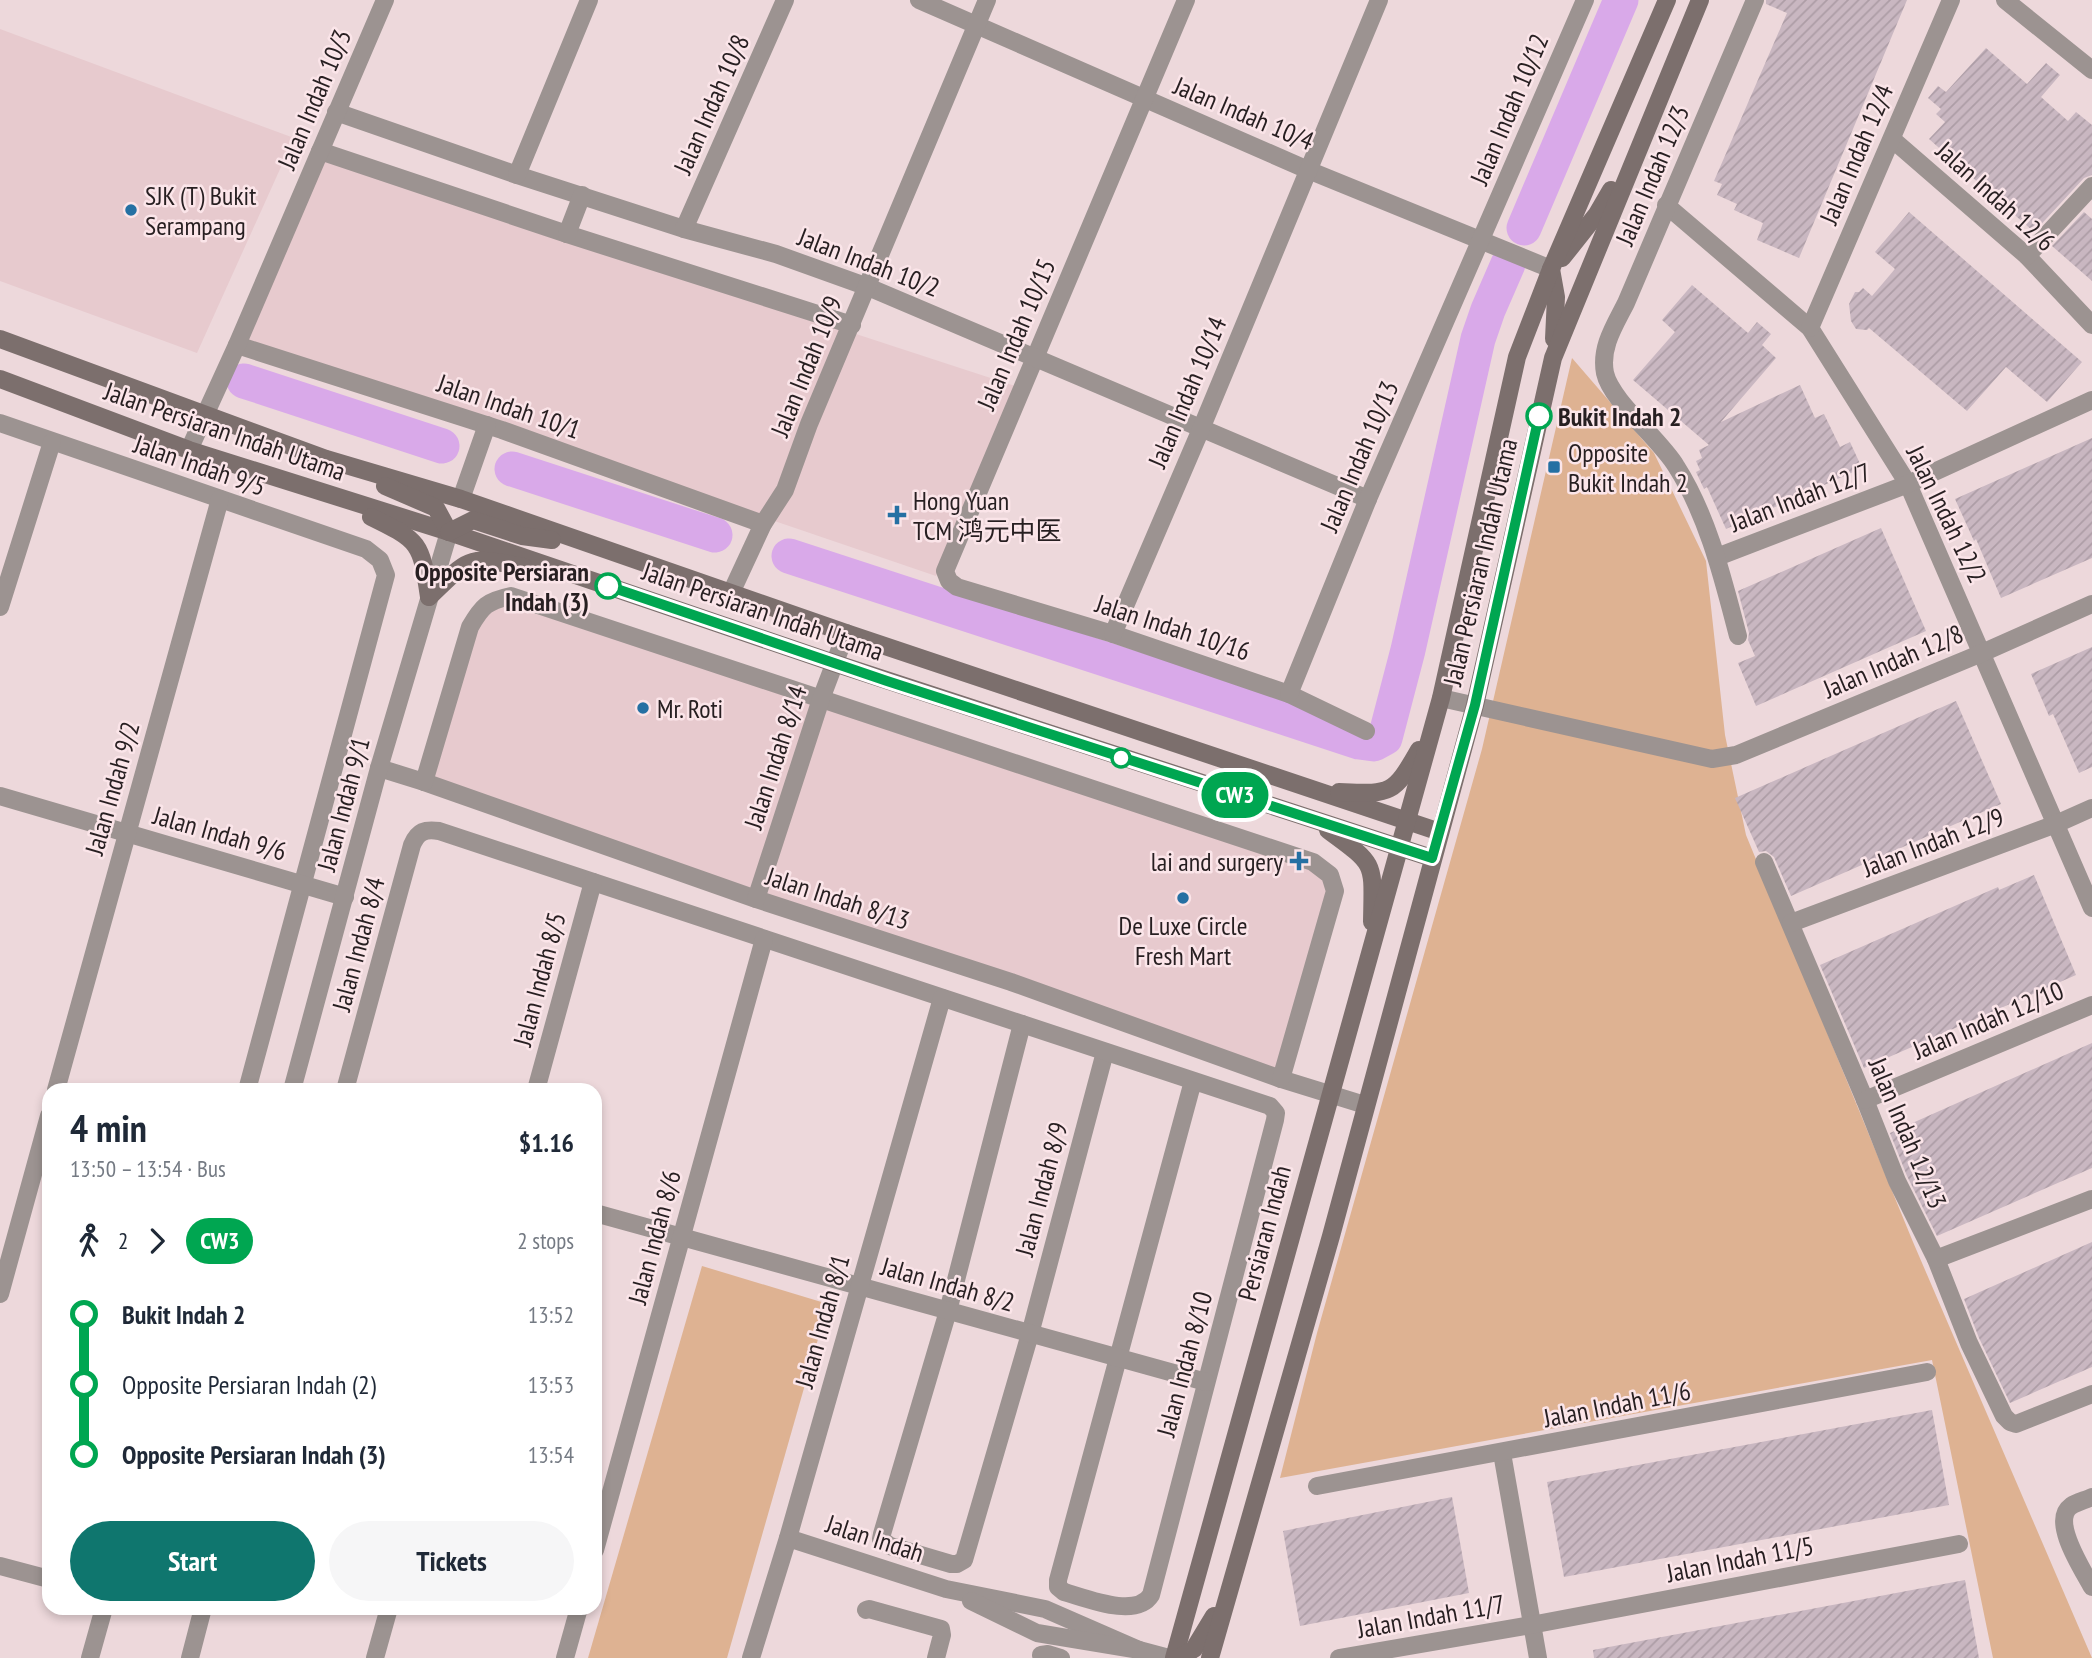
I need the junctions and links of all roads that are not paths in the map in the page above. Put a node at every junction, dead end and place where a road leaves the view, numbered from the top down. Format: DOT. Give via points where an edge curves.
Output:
graph roads {
  1 [pos="385,0"];
  2 [pos="589,0"];
  3 [pos="785,0"];
  4 [pos="919,0"];
  5 [pos="987,0"];
  6 [pos="1186,0"];
  7 [pos="1379,0"];
  8 [pos="1585,0"];
  9 [pos="1667,0"];
  10 [pos="1700,0"];
  11 [pos="1755,0"];
  12 [pos="1951,0"];
  13 [pos="2005,0"];
  14 [pos="976,26"];
  15 [pos="2092,70"];
  16 [pos="1143,98"];
  17 [pos="336,112"];
  18 [pos="1644,132"];
  19 [pos="1892,139"];
  20 [pos="320,151"];
  21 [pos="1308,170"];
  22 [pos="517,175"];
  23 [pos="2092,187"];
  24 [pos="582,195"];
  25 [pos="1666,205"];
  26 [pos="684,229"];
  27 [pos="567,234"];
  28 [pos="1481,240"];
  29 [pos="2027,256"];
  30 [pos="1551,269"];
  31 [pos="867,287"];
  32 [pos="852,325"];
  33 [pos="2092,325"];
  34 [pos="1810,328"];
  35 [pos="0,339"];
  36 [pos="237,345"];
  37 [pos="1035,358"];
  38 [pos="1553,358"];
  39 [pos="0,379"];
  40 [pos="2092,400"];
  41 [pos="206,415"];
  42 [pos="0,424"];
  43 [pos="486,425"];
  44 [pos="1201,429"];
  45 [pos="52,442"];
  46 [pos="189,450"];
  47 [pos="326,459"];
  48 [pos="1908,484"];
  49 [pos="315,490"];
  50 [pos="220,499"];
  51 [pos="461,499"];
  52 [pos="1368,499"];
  53 [pos="763,524"];
  54 [pos="449,532"];
  55 [pos="586,544"];
  56 [pos="1717,557"];
  57 [pos="380,560"];
  58 [pos="583,577"];
  59 [pos="957,587"];
  60 [pos="731,593"];
  61 [pos="429,597"];
  62 [pos="2092,604"];
  63 [pos="0,607"];
  64 [pos="846,633"];
  65 [pos="1113,634"];
  66 [pos="1738,636"];
  67 [pos="1982,653"];
  68 [pos="834,663"];
  69 [pos="1289,694"];
  70 [pos="1441,698"];
  71 [pos="821,699"];
  72 [pos="1475,705"];
  73 [pos="1435,723"];
  74 [pos="1366,731"];
  75 [pos="379,768"];
  76 [pos="424,782"];
  77 [pos="1319,791"];
  78 [pos="0,796"];
  79 [pos="2092,808"];
  80 [pos="1317,821"];
  81 [pos="1406,821"];
  82 [pos="2056,824"];
  83 [pos="1440,832"];
  84 [pos="127,833"];
  85 [pos="1399,847"];
  86 [pos="1432,858"];
  87 [pos="1763,862"];
  88 [pos="593,882"];
  89 [pos="304,885"];
  90 [pos="345,897"];
  91 [pos="756,899"];
  92 [pos="2092,908"];
  93 [pos="1791,923"];
  94 [pos="764,939"];
  95 [pos="1372,945"];
  96 [pos="942,998"];
  97 [pos="2092,1005"];
  98 [pos="1022,1024"];
  99 [pos="1105,1052"];
  100 [pos="1281,1079"];
  101 [pos="1193,1081"];
  102 [pos="58,1083"];
  103 [pos="249,1083"];
  104 [pos="294,1083"];
  105 [pos="347,1083"];
  106 [pos="538,1083"];
  107 [pos="1330,1095"];
  108 [pos="1865,1100"];
  109 [pos="1365,1105"];
  110 [pos="42,1141"];
  111 [pos="2092,1199"];
  112 [pos="602,1215"];
  113 [pos="681,1237"];
  114 [pos="1936,1259"];
  115 [pos="859,1286"];
  116 [pos="0,1294"];
  117 [pos="948,1311"];
  118 [pos="1030,1334"];
  119 [pos="1118,1358"];
  120 [pos="1927,1372"];
  121 [pos="1206,1382"];
  122 [pos="2092,1394"];
  123 [pos="1502,1453"];
  124 [pos="1317,1486"];
  125 [pos="2092,1497"];
  126 [pos="602,1525"];
  127 [pos="788,1538"];
  128 [pos="1959,1544"];
  129 [pos="0,1566"];
  130 [pos="42,1577"];
  131 [pos="1233,1578"];
  132 [pos="2092,1587"];
  133 [pos="946,1589"];
  134 [pos="866,1610"];
  135 [pos="102,1615"];
  136 [pos="201,1615"];
  137 [pos="387,1615"];
  138 [pos="577,1615"];
  139 [pos="1531,1625"];
  140 [pos="1139,1650"];
  141 [pos="1041,1656"];
  142 [pos="90,1658"];
  143 [pos="190,1658"];
  144 [pos="375,1658"];
  145 [pos="565,1658"];
  146 [pos="751,1658"];
  147 [pos="936,1658"];
  148 [pos="1061,1658"];
  149 [pos="1174,1658"];
  150 [pos="1210,1658"];
  151 [pos="1339,1658"];
  152 [pos="1538,1658"];
  1 -- 17 [label="street, Jalan Indah 10/3"];
  2 -- 22 [label="street"];
  3 -- 26 [label="street, Jalan Indah 10/8"];
  4 -- 14 [label="street, Jalan Indah 10/4"];
  5 -- 14 [label="street, Jalan Indah 10/9"];
  6 -- 16 [label="street, Jalan Indah 10/15"];
  7 -- 21 [label="street, Jalan Indah 10/14"];
  8 -- 28 [label="street, Jalan Indah 10/12"];
  9 -- 30 [label="main road, Jalan Persiaran Indah Utama"];
  10 -- 18 [label="main road, Jalan Persiaran Indah Utama"];
  11 -- 25 [label="street, Jalan Indah 12/3"];
  12 -- 19 [label="street, Jalan Indah 12/4"];
  13 -- 15 [label="street"];
  14 -- 16 [label="street, Jalan Indah 10/4"];
  14 -- 31 [label="street, Jalan Indah 10/9"];
  16 -- 21 [label="street, Jalan Indah 10/4"];
  16 -- 37 [label="street, Jalan Indah 10/15"];
  17 -- 20 [label="street, Jalan Indah 10/3"];
  17 -- 22 [label="street, Jalan Indah 10/2"];
  18 -- 30 [label="main road" via="1597,214"];
  18 -- 38 [label="main road, Jalan Persiaran Indah Utama"];
  19 -- 29 [label="street, Jalan Indah 12/6"];
  19 -- 34 [label="street, Jalan Indah 12/4"];
  20 -- 27 [label="street"];
  20 -- 36 [label="street, Jalan Indah 10/3"];
  21 -- 28 [label="street, Jalan Indah 10/4"];
  21 -- 44 [label="street, Jalan Indah 10/14"];
  22 -- 24 [label="street, Jalan Indah 10/2"];
  23 -- 29 [label="street"];
  24 -- 26 [label="street, Jalan Indah 10/2"];
  24 -- 27 [label="street"];
  25 -- 34 [label="street, Jalan Indah 12/2"];
  25 -- 56 [label="street, Jalan Indah 12/3" via="1605,345 1605,371 1619,398 1676,465"];
  26 -- 31 [label="street, Jalan Indah 10/2" via="776,254"];
  27 -- 32 [label="street"];
  28 -- 30 [label="street, Jalan Indah 10/4"];
  28 -- 52 [label="street, Jalan Indah 10/13"];
  29 -- 33 [label="street, Jalan Indah 12/6"];
  30 -- 38 [label="main road" via="1557,314"];
  30 -- 70 [label="main road, Jalan Persiaran Indah Utama" via="1517,357"];
  31 -- 32 [label="street, Jalan Indah 10/9"];
  31 -- 37 [label="street, Jalan Indah 10/2"];
  32 -- 53 [label="street, Jalan Indah 10/9" via="785,490"];
  34 -- 48 [label="street, Jalan Indah 12/2"];
  35 -- 41 [label="main road, Jalan Persiaran Indah Utama"];
  36 -- 41 [label="street, Jalan Indah 10/3"];
  36 -- 43 [label="street, Jalan Indah 10/1"];
  37 -- 44 [label="street, Jalan Indah 10/2"];
  37 -- 59 [label="street, Jalan Indah 10/15" via="947,562 945,571"];
  38 -- 72 [label="main road, Jalan Persiaran Indah Utama"];
  39 -- 46 [label="main road, Jalan Persiaran Indah Utama"];
  40 -- 48 [label="street, Jalan Indah 12/7"];
  41 -- 46 [label="street, Jalan Indah 10/3"];
  41 -- 47 [label="main road, Jalan Persiaran Indah Utama"];
  42 -- 45 [label="street, Jalan Indah 9/5"];
  43 -- 51 [label="street"];
  43 -- 53 [label="street, Jalan Indah 10/1"];
  44 -- 52 [label="street, Jalan Indah 10/2"];
  44 -- 65 [label="street, Jalan Indah 10/14"];
  45 -- 50 [label="street, Jalan Indah 9/5"];
  45 -- 63 [label="street"];
  46 -- 49 [label="main road, Jalan Persiaran Indah Utama"];
  47 -- 51 [label="main road, Jalan Persiaran Indah Utama"];
  47 -- 54 [label="main road" via="431,505 440,512"];
  48 -- 56 [label="street, Jalan Indah 12/7"];
  48 -- 67 [label="street, Jalan Indah 12/2"];
  49 -- 54 [label="main road, Jalan Persiaran Indah Utama"];
  49 -- 61 [label="main road" via="413,540 424,559"];
  50 -- 57 [label="street, Jalan Indah 9/5" via="366,549"];
  50 -- 84 [label="street, Jalan Indah 9/2"];
  51 -- 55 [label="main road, Jalan Persiaran Indah Utama"];
  52 -- 69 [label="street, Jalan Indah 10/13"];
  53 -- 60 [label="street, Jalan Indah 10/9"];
  54 -- 55 [label="main road" via="473,520 522,536"];
  54 -- 58 [label="main road, Jalan Persiaran Indah Utama"];
  54 -- 61 [label="street, Jalan Indah 9/1"];
  55 -- 60 [label="main road, Jalan Persiaran Indah Utama"];
  56 -- 66 [label="street"];
  57 -- 89 [label="street, Jalan Indah 9/1" via="386,575"];
  58 -- 61 [label="main road" via="476,559 464,563"];
  58 -- 68 [label="main road, Jalan Persiaran Indah Utama"];
  59 -- 65 [label="street, Jalan Indah 10/16"];
  60 -- 64 [label="main road, Jalan Persiaran Indah Utama"];
  61 -- 75 [label="street, Jalan Indah 9/1"];
  62 -- 67 [label="street, Jalan Indah 12/8"];
  64 -- 68 [label="street, Jalan Indah 8/14"];
  64 -- 77 [label="main road, Jalan Persiaran Indah Utama"];
  65 -- 69 [label="street, Jalan Indah 10/16"];
  67 -- 72 [label="street, Jalan Indah 12/8" via="1737,755 1712,759"];
  67 -- 82 [label="street, Jalan Indah 12/2"];
  68 -- 71 [label="street, Jalan Indah 8/14"];
  68 -- 80 [label="main road, Jalan Persiaran Indah Utama"];
  69 -- 74 [label="street, Jalan Indah 10/16"];
  70 -- 72 [label="street"];
  70 -- 73 [label="main road, Jalan Persiaran Indah Utama"];
  71 -- 76 [label="street" via="511,596 480,609 470,627"];
  71 -- 91 [label="street, Jalan Indah 8/14"];
  71 -- 100 [label="street" via="1313,862 1330,875 1335,891"];
  72 -- 83 [label="main road, Jalan Persiaran Indah Utama"];
  73 -- 77 [label="main road" via="1406,773 1386,792"];
  73 -- 81 [label="main road, Jalan Persiaran Indah Utama"];
  75 -- 76 [label="street, Jalan Indah 8/13"];
  75 -- 90 [label="street, Jalan Indah 9/1"];
  76 -- 91 [label="street, Jalan Indah 8/13"];
  77 -- 81 [label="main road, Jalan Persiaran Indah Utama"];
  78 -- 84 [label="street, Jalan Indah 9/6"];
  79 -- 82 [label="street, Jalan Indah 12/9"];
  80 -- 85 [label="main road, Jalan Persiaran Indah Utama"];
  80 -- 95 [label="main road" via="1369,863 1373,875"];
  81 -- 83 [label="main road, Jalan Persiaran Indah Utama"];
  81 -- 85 [label="main road, Persiaran Indah"];
  82 -- 92 [label="street, Jalan Indah 12/2"];
  82 -- 93 [label="street, Jalan Indah 12/9"];
  83 -- 86 [label="main road"];
  84 -- 89 [label="street, Jalan Indah 9/6"];
  84 -- 102 [label="street, Jalan Indah 9/2"];
  85 -- 86 [label="main road, Jalan Persiaran Indah Utama"];
  85 -- 95 [label="main road, Persiaran Indah"];
  86 -- 109 [label="main road"];
  87 -- 93 [label="street, Jalan Indah 12/13"];
  88 -- 94 [label="street"];
  88 -- 105 [label="street, Jalan Indah 8/4" via="439,831 422,831 412,845"];
  88 -- 106 [label="street, Jalan Indah 8/5"];
  89 -- 90 [label="street, Jalan Indah 9/6"];
  89 -- 103 [label="street, Jalan Indah 9/1"];
  90 -- 104 [label="street, Jalan Indah 9/1"];
  91 -- 100 [label="street, Jalan Indah 8/13" via="1011,982"];
  93 -- 108 [label="street, Jalan Indah 12/13"];
  94 -- 96 [label="street"];
  94 -- 113 [label="street, Jalan Indah 8/6"];
  95 -- 107 [label="main road, Persiaran Indah"];
  96 -- 98 [label="street"];
  96 -- 115 [label="street, Jalan Indah 8/1"];
  97 -- 108 [label="street, Jalan Indah 12/10"];
  98 -- 99 [label="street"];
  98 -- 117 [label="street"];
  99 -- 101 [label="street"];
  99 -- 118 [label="street, Jalan Indah 8/9"];
  100 -- 107 [label="street, Jalan Indah 8/13"];
  101 -- 119 [label="street"];
  101 -- 121 [label="street, Jalan Indah 8/10" via="1270,1106 1276,1113"];
  107 -- 109 [label="street, Jalan Indah 8/13"];
  107 -- 149 [label="main road, Persiaran Indah"];
  108 -- 114 [label="street, Jalan Indah 12/13" via="1897,1181"];
  109 -- 131 [label="main road"];
  110 -- 116 [label="street"];
  111 -- 114 [label="street"];
  112 -- 113 [label="street, Jalan Indah 8/2"];
  113 -- 115 [label="street, Jalan Indah 8/2"];
  113 -- 126 [label="street, Jalan Indah 8/6"];
  114 -- 122 [label="street, Jalan Indah 12/13" via="1969,1343 2010,1422 2016,1424"];
  115 -- 117 [label="street, Jalan Indah 8/2"];
  115 -- 127 [label="street, Jalan Indah 8/1"];
  117 -- 118 [label="street, Jalan Indah 8/2"];
  117 -- 118 [label="street, Jalan Indah 8/9" via="881,1539 890,1546 951,1564 964,1560 972,1541"];
  118 -- 119 [label="street, Jalan Indah 8/2"];
  119 -- 121 [label="street, Jalan Indah 8/2"];
  119 -- 121 [label="street, Jalan Indah 8/10" via="1058,1580 1064,1592 1120,1606 1147,1602"];
  120 -- 123 [label="street, Jalan Indah 11/6"];
  123 -- 124 [label="street, Jalan Indah 11/6"];
  123 -- 139 [label="street"];
  125 -- 132 [label="street" via="2070,1506 2063,1517 2064,1530"];
  127 -- 133 [label="street, Jalan Indah"];
  127 -- 146 [label="street, Jalan Indah 8/1"];
  128 -- 139 [label="street, Jalan Indah 11/5"];
  129 -- 130 [label="street"];
  131 -- 149 [label="main road" via="1194,1649"];
  131 -- 150 [label="main road"];
  133 -- 140 [label="street, Jalan Indah" via="1045,1609"];
  133 -- 140 [label="street, Jalan Indah" via="1037,1633"];
  134 -- 147 [label="street" via="941,1629"];
  135 -- 142 [label="street"];
  136 -- 143 [label="street"];
  137 -- 144 [label="street"];
  138 -- 145 [label="street"];
  139 -- 151 [label="street, Jalan Indah 11/7"];
  139 -- 152 [label="street"];
  140 -- 149 [label="street, Jalan Indah"];
  141 -- 148 [label="street"];
}
